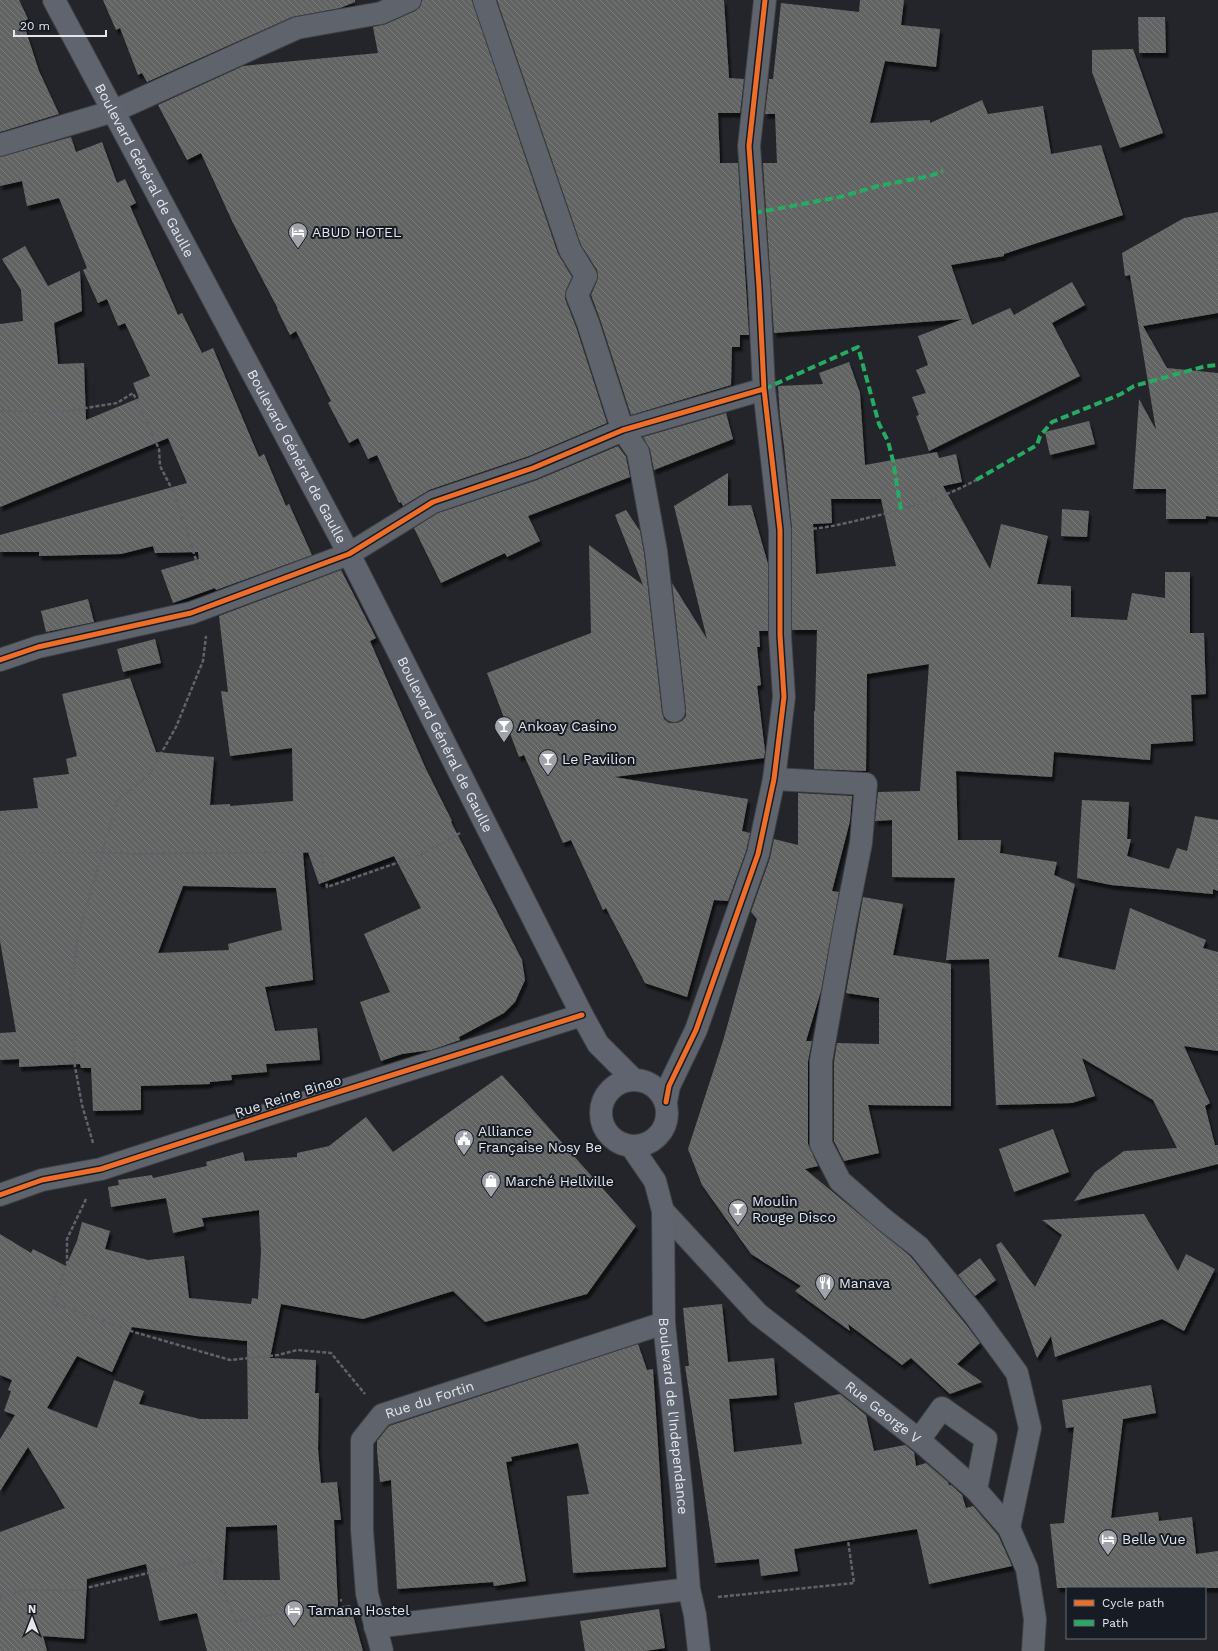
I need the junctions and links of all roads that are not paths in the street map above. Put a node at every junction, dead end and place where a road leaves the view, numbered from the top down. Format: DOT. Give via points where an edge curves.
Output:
graph roads {
  1 [pos="54,0"];
  2 [pos="410,0"];
  3 [pos="484,0"];
  4 [pos="765,0"];
  5 [pos="114,111"];
  6 [pos="0,145"];
  7 [pos="764,389"];
  8 [pos="623,430"];
  9 [pos="349,554"];
  10 [pos="0,660"];
  11 [pos="674,710"];
  12 [pos="774,778"];
  13 [pos="582,1016"];
  14 [pos="598,1044"];
  15 [pos="634,1080"];
  16 [pos="608,1094"];
  17 [pos="666,1102"];
  18 [pos="661,1133"];
  19 [pos="632,1146"];
  20 [pos="655,1181"];
  21 [pos="0,1196"];
  22 [pos="663,1211"];
  23 [pos="664,1323"];
  24 [pos="919,1440"];
  25 [pos="976,1490"];
  26 [pos="1010,1528"];
  27 [pos="690,1594"];
  28 [pos="375,1627"];
  29 [pos="382,1651"];
  30 [pos="699,1651"];
  31 [pos="1033,1651"];
  1 -- 5 [label="main road, Boulevard Général de Gaulle"];
  2 -- 5 [label="street" via="381,13 297,28"];
  3 -- 8 [label="street" via="570,250 586,276 577,295"];
  4 -- 7 [label="street" via="749,146"];
  5 -- 6 [label="street"];
  5 -- 9 [label="main road, Boulevard Général de Gaulle"];
  7 -- 8 [label="street"];
  7 -- 12 [label="street" via="780,530 780,635 784,697"];
  8 -- 9 [label="street" via="533,468 433,502"];
  8 -- 11 [label="street" via="638,452 641,467 656,551"];
  9 -- 10 [label="street" via="191,613 38,647"];
  9 -- 13 [label="main road, Boulevard Général de Gaulle"];
  12 -- 17 [label="street" via="758,854 696,1030 669,1086"];
  12 -- 26 [label="street" via="866,784 862,843 821,1061 821,1144 840,1181 919,1247 974,1314 1017,1373 1030,1428"];
  13 -- 14 [label="main road, Boulevard Général de Gaulle"];
  13 -- 21 [label="street, Rue Reine Binao" via="101,1169 42,1180"];
  14 -- 15 [label="main road, Boulevard Général de Gaulle"];
  14 -- 16 [label="main road, Boulevard Général de Gaulle"];
  15 -- 16 [label="main road" via="620,1084"];
  15 -- 17 [label="main road" via="644,1081 653,1086"];
  16 -- 19 [label="main road" via="601,1112 607,1131 613,1138"];
  17 -- 18 [label="main road" via="666,1123"];
  18 -- 19 [label="main road" via="642,1145"];
  18 -- 20 [label="main road, Boulevard de l'Independance"];
  19 -- 20 [label="main road, Boulevard de l'Independance"];
  20 -- 22 [label="main road, Boulevard de l'Independance"];
  22 -- 23 [label="main road, Boulevard de l'Independance"];
  22 -- 24 [label="street, Rue George V" via="758,1314"];
  23 -- 27 [label="main road, Boulevard de l'Independance"];
  23 -- 28 [label="street, Rue du Fortin" via="382,1415 362,1440 362,1530 367,1594"];
  24 -- 25 [label="street, Rue George V"];
  24 -- 25 [label="street" via="942,1408 986,1439"];
  25 -- 26 [label="street, Rue George V"];
  26 -- 31 [label="street, Rue George V" via="1027,1569 1035,1619"];
  27 -- 28 [label="street"];
  27 -- 30 [label="main road, Boulevard de l'Independance"];
  28 -- 29 [label="street, Rue du Fortin"];
}
